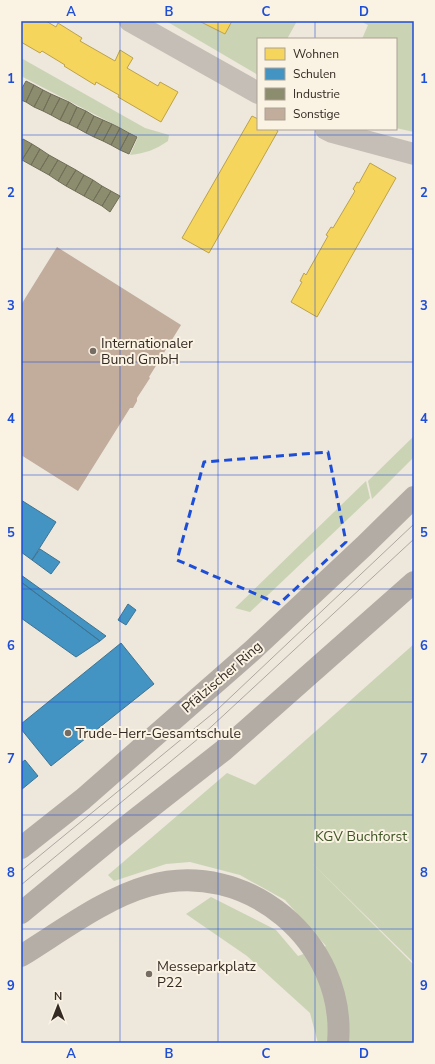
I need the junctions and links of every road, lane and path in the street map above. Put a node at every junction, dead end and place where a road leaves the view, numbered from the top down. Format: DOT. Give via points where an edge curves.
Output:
graph roads {
  1 [pos="130,21"];
  2 [pos="257,93"];
  3 [pos="328,130"];
  4 [pos="414,154"];
  5 [pos="414,497"];
  6 [pos="414,582"];
  7 [pos="21,848"];
  8 [pos="21,914"];
  9 [pos="21,956"];
  10 [pos="338,1043"];
  1 -- 2 [label="street"];
  3 -- 4 [label="street"];
  5 -- 7 [label="main road, Pfälzischer Ring" via="254,649 83,799"];
  6 -- 8 [label="main road" via="224,750 118,833"];
  9 -- 10 [label="highway" via="122,895 174,881 202,881 228,886 253,895 274,907 292,923 312,947 321,961 337,1006"];
}
